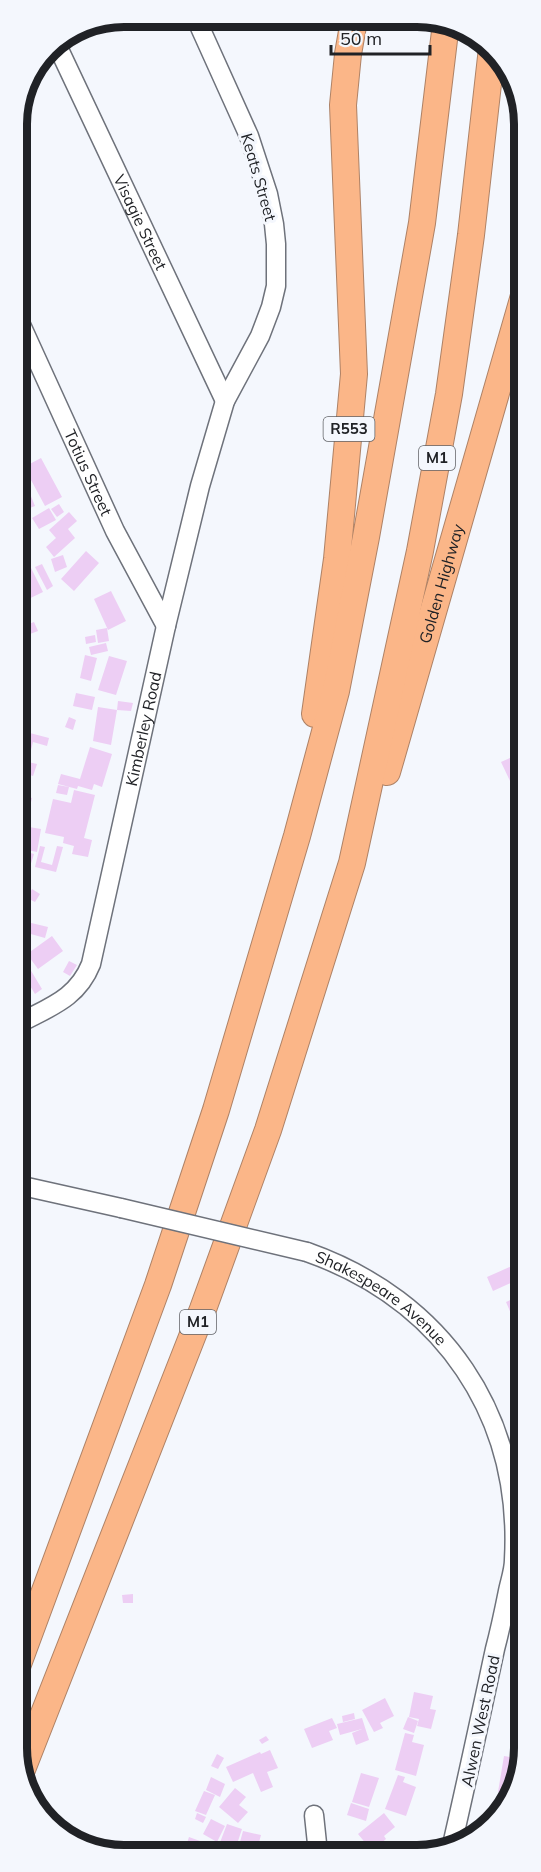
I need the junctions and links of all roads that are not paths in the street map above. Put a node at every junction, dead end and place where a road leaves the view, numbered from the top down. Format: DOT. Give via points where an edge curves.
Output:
graph roads {
  1 [pos="200,27"];
  2 [pos="353,27"];
  3 [pos="445,31"];
  4 [pos="60,52"];
  5 [pos="490,61"];
  6 [pos="514,331"];
  7 [pos="27,338"];
  8 [pos="225,401"];
  9 [pos="166,626"];
  10 [pos="297,836"];
  11 [pos="352,863"];
  12 [pos="27,1019"];
  13 [pos="27,1187"];
  14 [pos="514,1518"];
  15 [pos="514,1582"];
  16 [pos="27,1640"];
  17 [pos="28,1755"];
  18 [pos="314,1815"];
  19 [pos="454,1837"];
  20 [pos="317,1845"];
  1 -- 8 [label="street, Keats Street" via="259,163 276,244 276,286 271,307"];
  2 -- 10 [label="highway, R553" via="343,105 354,374 337,559"];
  3 -- 10 [label="highway" via="422,223 366,537 336,691"];
  4 -- 8 [label="street, Visagie Street"];
  5 -- 11 [label="highway, M1" via="449,393 420,551"];
  6 -- 11 [label="highway, Golden Highway" via="391,762"];
  7 -- 9 [label="street, Totius Street" via="115,531"];
  8 -- 9 [label="street, Kimberley Road"];
  9 -- 12 [label="street, Kimberley Road" via="86,979 67,997"];
  10 -- 16 [label="highway" via="216,1110 158,1285"];
  11 -- 17 [label="highway, M1" via="268,1130 203,1309"];
  13 -- 14 [label="street, Shakespeare Avenue, bridge" via="307,1252 356,1273 398,1299 443,1342 476,1389 504,1459"];
  15 -- 19 [label="street, Alwen West Road"];
  18 -- 20 [label="street"];
}
